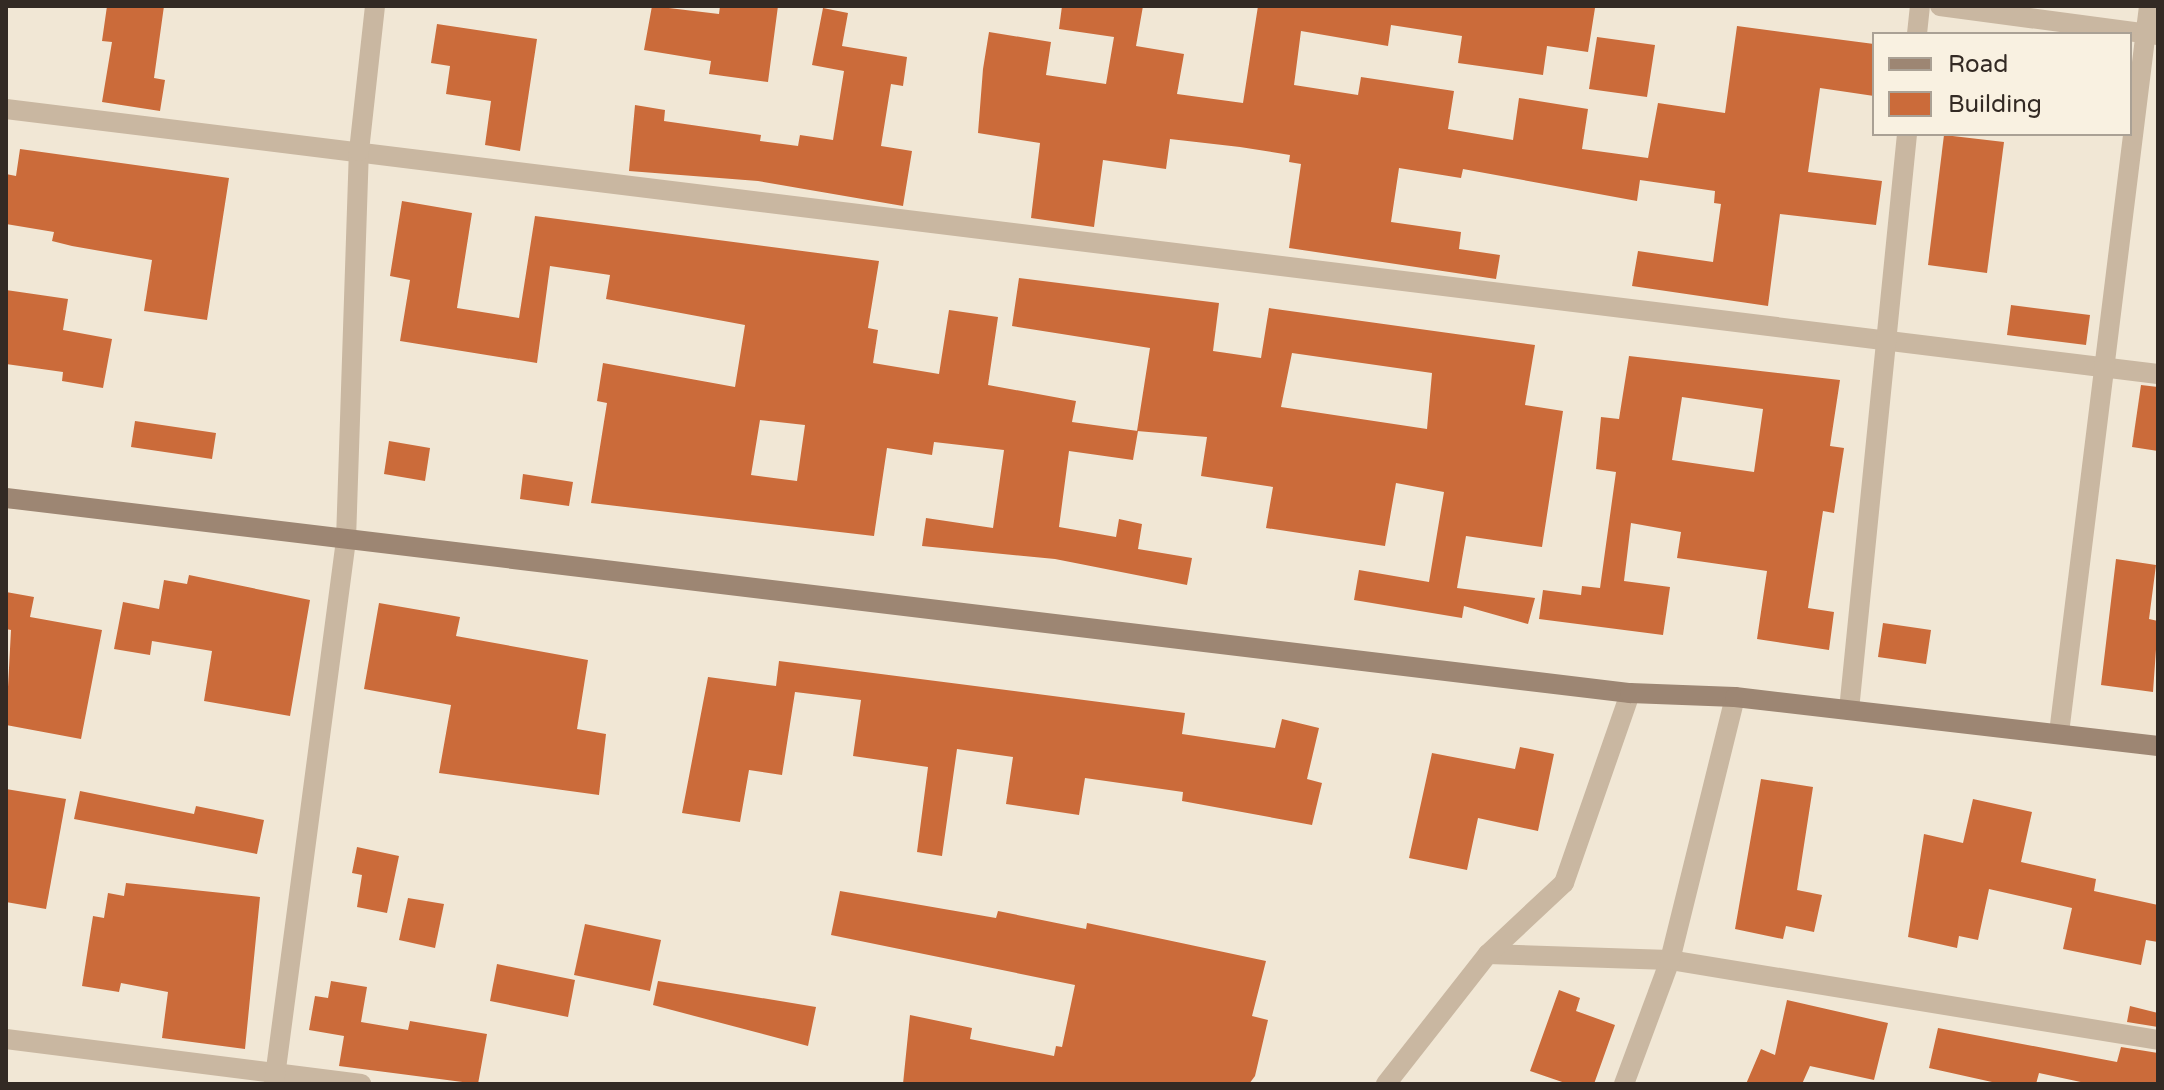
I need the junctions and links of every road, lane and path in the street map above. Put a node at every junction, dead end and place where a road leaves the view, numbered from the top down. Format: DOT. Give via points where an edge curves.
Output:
graph roads {
  1 [pos="375,6"];
  2 [pos="1920,6"];
  3 [pos="1940,6"];
  4 [pos="2149,6"];
  5 [pos="1917,32"];
  6 [pos="2152,34"];
  7 [pos="6,109"];
  8 [pos="1907,136"];
  9 [pos="359,151"];
  10 [pos="1886,344"];
  11 [pos="2104,368"];
  12 [pos="2158,374"];
  13 [pos="6,498"];
  14 [pos="346,540"];
  15 [pos="1630,693"];
  16 [pos="1735,697"];
  17 [pos="1849,710"];
  18 [pos="2059,733"];
  19 [pos="2158,746"];
  20 [pos="1488,954"];
  21 [pos="1670,960"];
  22 [pos="6,1039"];
  23 [pos="2158,1040"];
  24 [pos="275,1079"];
  25 [pos="361,1084"];
  26 [pos="1386,1084"];
  27 [pos="1624,1084"];
  1 -- 9 [label="street"];
  2 -- 5 [label="street"];
  3 -- 6 [label="street"];
  4 -- 6 [label="street"];
  6 -- 11 [label="street"];
  7 -- 9 [label="street"];
  8 -- 10 [label="street"];
  9 -- 10 [label="street"];
  9 -- 14 [label="street"];
  10 -- 11 [label="street"];
  10 -- 17 [label="street"];
  11 -- 12 [label="street"];
  11 -- 18 [label="street"];
  13 -- 14 [label="street"];
  14 -- 15 [label="street"];
  14 -- 24 [label="street"];
  15 -- 16 [label="street"];
  15 -- 20 [label="street" via="1564,883"];
  16 -- 17 [label="street"];
  16 -- 21 [label="street"];
  17 -- 18 [label="street"];
  18 -- 19 [label="street"];
  20 -- 21 [label="street"];
  20 -- 26 [label="street"];
  21 -- 23 [label="street"];
  21 -- 27 [label="street"];
  22 -- 24 [label="street"];
  24 -- 25 [label="street"];
}
